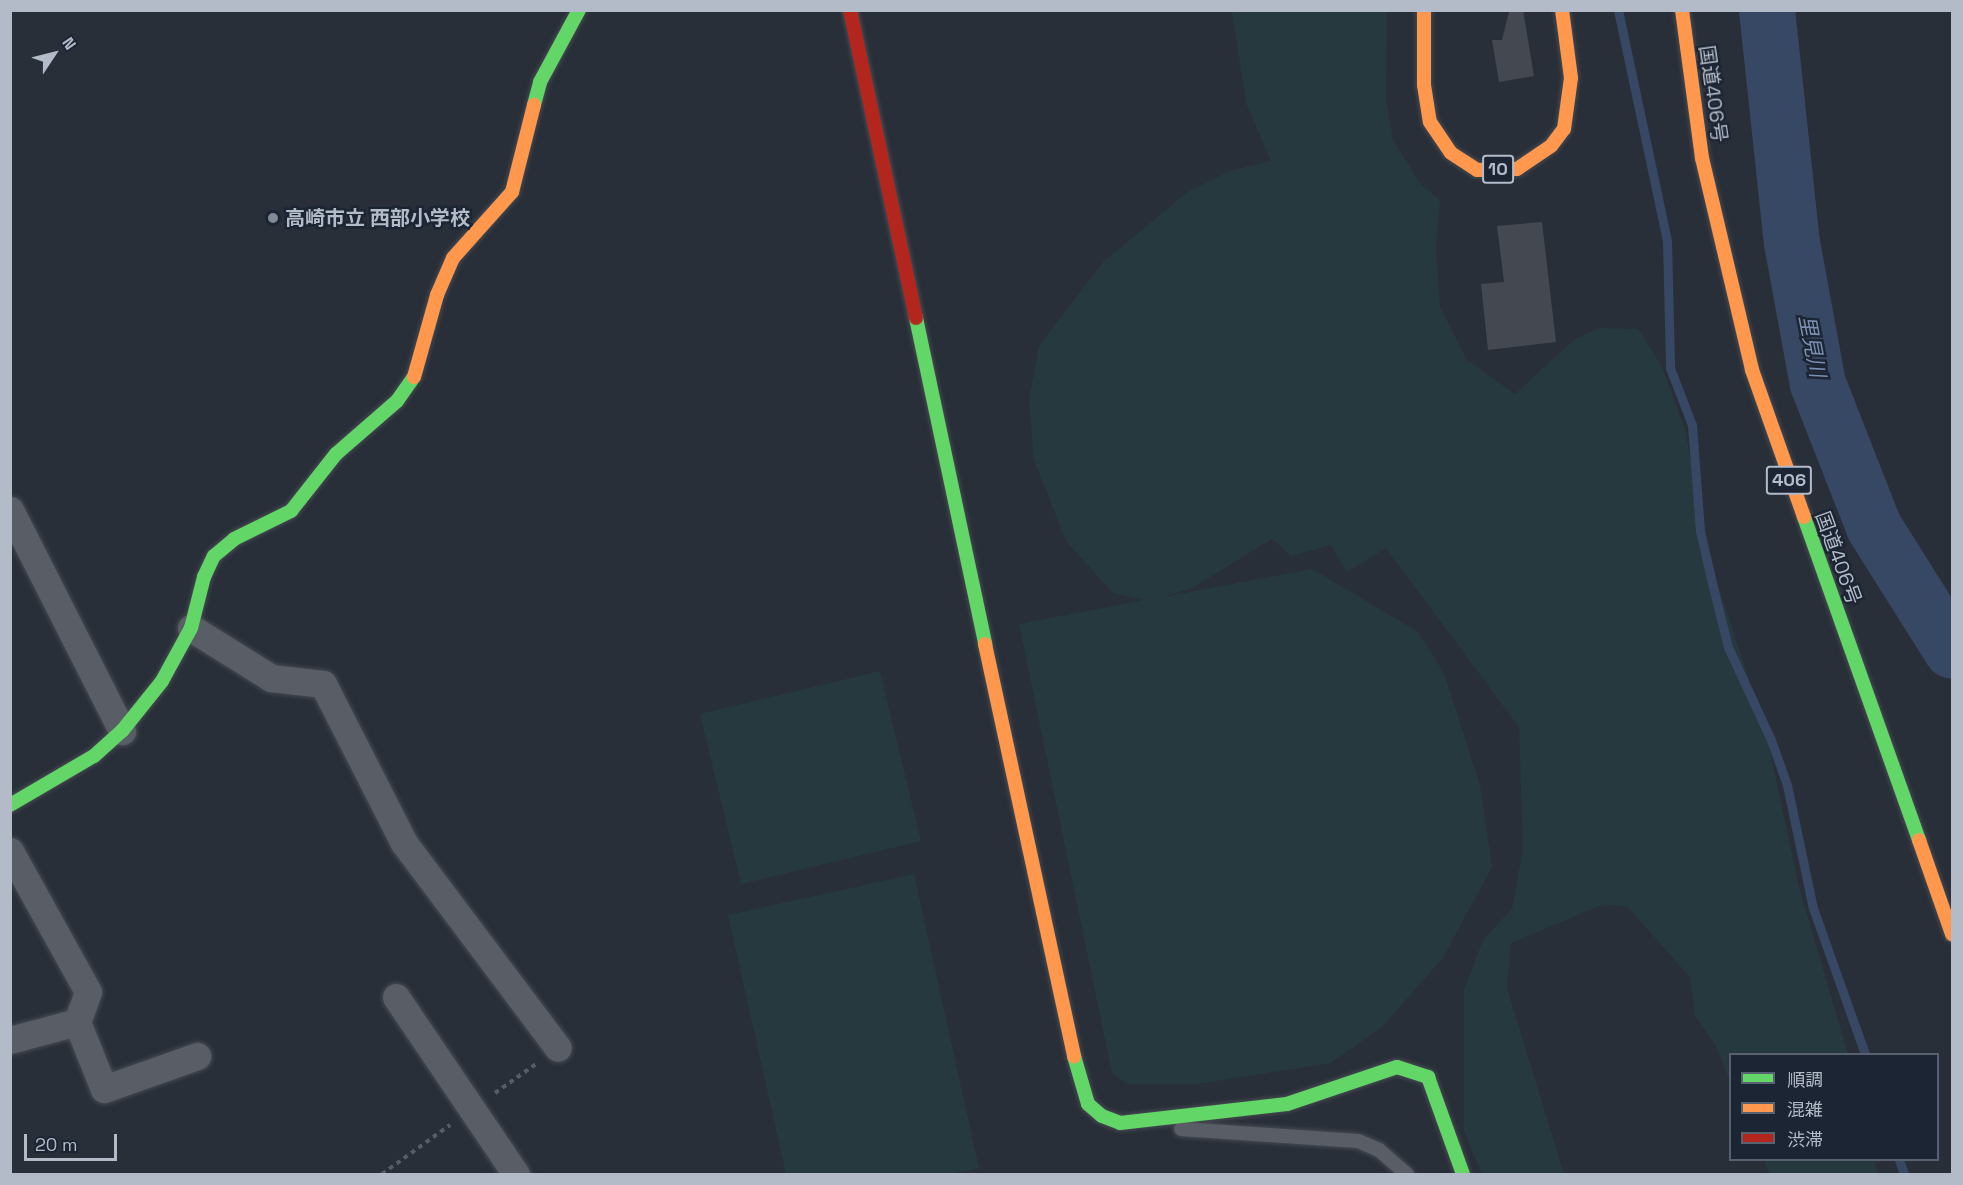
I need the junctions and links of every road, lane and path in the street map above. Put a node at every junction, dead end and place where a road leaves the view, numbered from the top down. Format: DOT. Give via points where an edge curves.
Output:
graph roads {
  1 [pos="579,10"];
  2 [pos="850,10"];
  3 [pos="1424,10"];
  4 [pos="1562,10"];
  5 [pos="1682,10"];
  6 [pos="10,510"];
  7 [pos="191,628"];
  8 [pos="122,731"];
  9 [pos="10,805"];
  10 [pos="10,851"];
  11 [pos="1953,934"];
  12 [pos="396,997"];
  13 [pos="77,1022"];
  14 [pos="10,1040"];
  15 [pos="558,1048"];
  16 [pos="197,1056"];
  17 [pos="1120,1123"];
  18 [pos="516,1174"];
  19 [pos="1407,1174"];
  20 [pos="1463,1174"];
  1 -- 7 [label="main road" via="540,82 512,192 453,258 436,295 415,376 397,401 336,454 291,511 234,539 214,556 204,577"];
  2 -- 17 [label="main road" via="1078,1077 1088,1104 1102,1116"];
  3 -- 4 [label="main road, 10" via="1424,85 1430,122 1451,153 1477,170 1517,169 1551,146 1564,129 1571,78"];
  5 -- 11 [label="main road, 国道406号 / 406" via="1702,158 1752,370"];
  6 -- 8 [label="street"];
  7 -- 8 [label="main road" via="162,681"];
  7 -- 15 [label="street" via="271,678 323,684 404,843"];
  8 -- 9 [label="main road" via="94,756"];
  10 -- 13 [label="street" via="88,993"];
  12 -- 18 [label="street"];
  13 -- 14 [label="street"];
  13 -- 16 [label="street" via="104,1089"];
  17 -- 19 [label="lane" via="1347,1139 1379,1150"];
  17 -- 20 [label="main road" via="1287,1104 1397,1067 1428,1077"];
}
